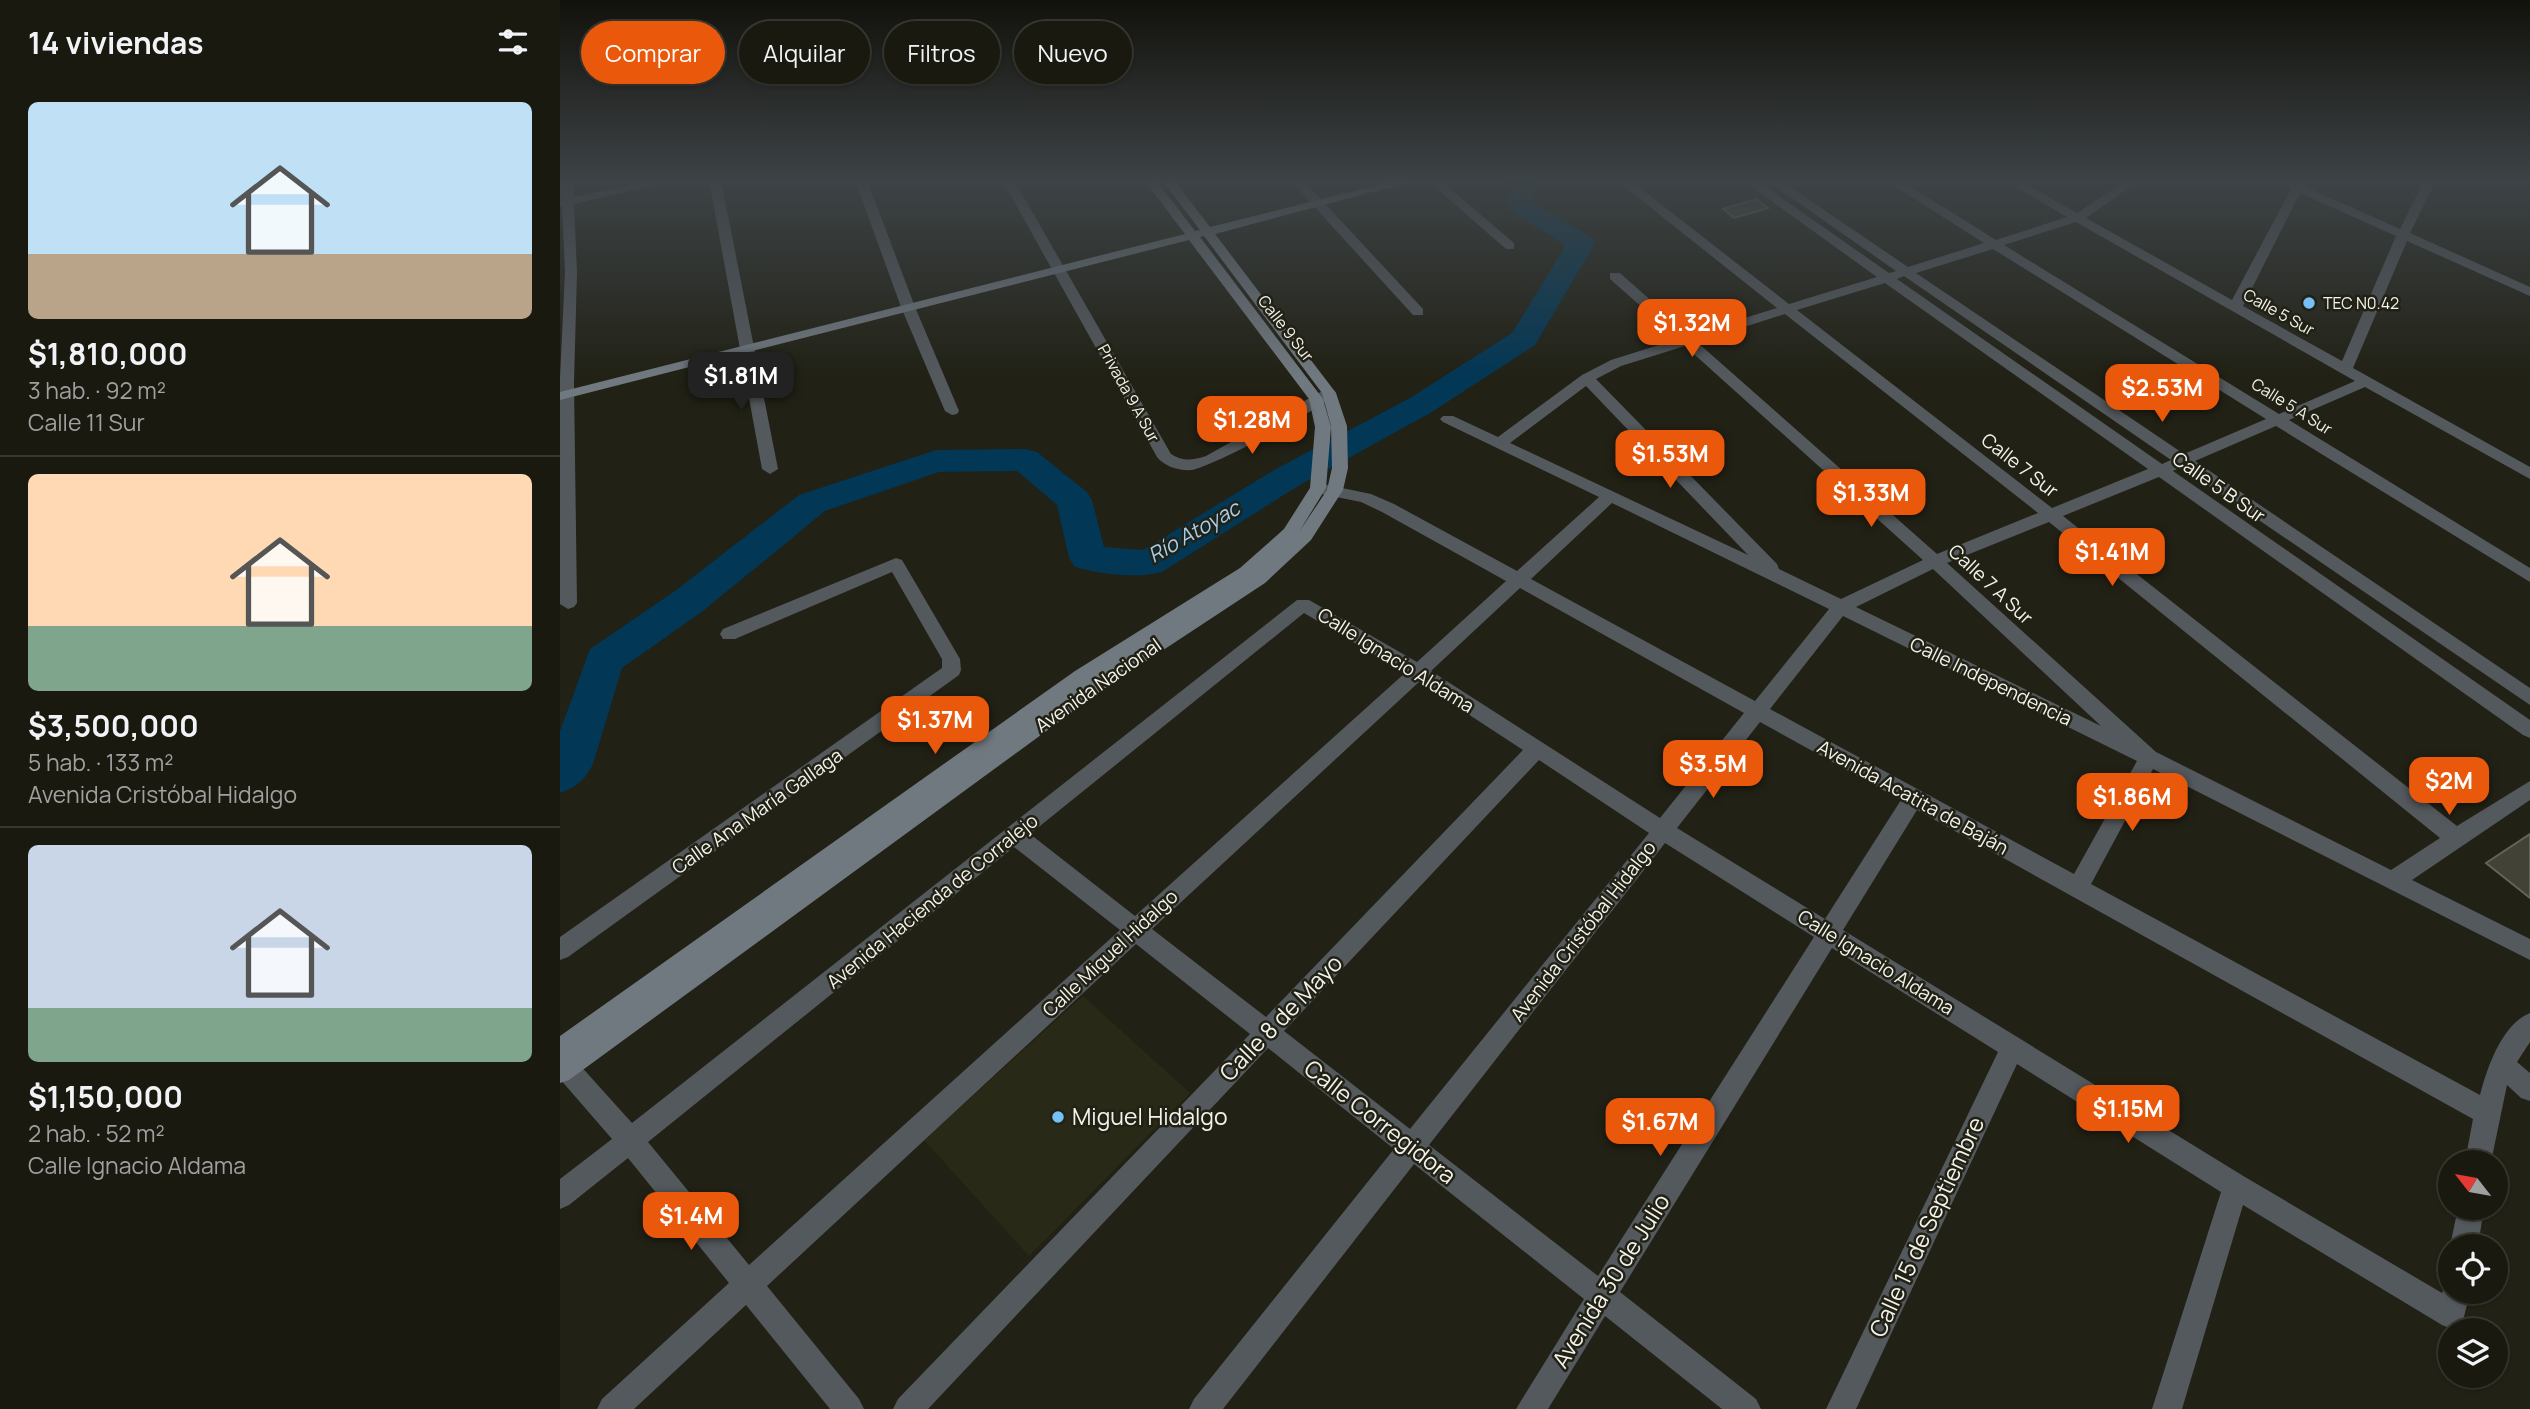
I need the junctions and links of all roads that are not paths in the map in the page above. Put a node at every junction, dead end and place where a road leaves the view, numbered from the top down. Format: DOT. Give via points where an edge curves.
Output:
graph roads {
  1 [pos="568,246"];
  2 [pos="728,246"];
  3 [pos="886,246"];
  4 [pos="1046,246"];
  5 [pos="1131,246"];
  6 [pos="1209,246"];
  7 [pos="1356,246"];
  8 [pos="1707,246"];
  9 [pos="1840,246"];
  10 [pos="1869,246"];
  11 [pos="1992,246"];
  12 [pos="1995,246"];
  13 [pos="2126,246"];
  14 [pos="2267,246"];
  15 [pos="2398,246"];
  16 [pos="2427,246"];
  17 [pos="1057,265"];
  18 [pos="1908,272"];
  19 [pos="1615,276"];
  20 [pos="1886,279"];
  21 [pos="2530,292"];
  22 [pos="907,303"];
  23 [pos="2235,308"];
  24 [pos="1790,310"];
  25 [pos="1418,312"];
  26 [pos="1690,341"];
  27 [pos="746,343"];
  28 [pos="2346,370"];
  29 [pos="1587,378"];
  30 [pos="2367,382"];
  31 [pos="564,390"];
  32 [pos="1322,396"];
  33 [pos="952,411"];
  34 [pos="1448,419"];
  35 [pos="2280,419"];
  36 [pos="1499,444"];
  37 [pos="2183,461"];
  38 [pos="770,469"];
  39 [pos="2159,471"];
  40 [pos="2530,474"];
  41 [pos="1328,478"];
  42 [pos="1609,497"];
  43 [pos="2051,515"];
  44 [pos="1936,561"];
  45 [pos="2530,576"];
  46 [pos="1780,577"];
  47 [pos="1517,579"];
  48 [pos="568,603"];
  49 [pos="1303,604"];
  50 [pos="1840,607"];
  51 [pos="729,634"];
  52 [pos="1417,671"];
  53 [pos="2530,698"];
  54 [pos="1757,712"];
  55 [pos="2530,730"];
  56 [pos="1537,749"];
  57 [pos="2149,758"];
  58 [pos="2530,789"];
  59 [pos="1914,797"];
  60 [pos="1662,831"];
  61 [pos="1015,835"];
  62 [pos="2456,838"];
  63 [pos="2392,881"];
  64 [pos="2078,887"];
  65 [pos="1135,929"];
  66 [pos="1829,932"];
  67 [pos="560,950"];
  68 [pos="2530,950"];
  69 [pos="2530,1024"];
  70 [pos="1267,1033"];
  71 [pos="2013,1046"];
  72 [pos="561,1062"];
  73 [pos="2502,1065"];
  74 [pos="2530,1089"];
  75 [pos="2487,1112"];
  76 [pos="631,1141"];
  77 [pos="1412,1147"];
  78 [pos="2480,1150"];
  79 [pos="2236,1186"];
  80 [pos="560,1196"];
  81 [pos="748,1284"];
  82 [pos="2438,1294"];
  83 [pos="1602,1295"];
  84 [pos="612,1409"];
  85 [pos="849,1409"];
  86 [pos="908,1409"];
  87 [pos="1204,1409"];
  88 [pos="1531,1409"];
  89 [pos="1746,1409"];
  90 [pos="1840,1409"];
  91 [pos="2167,1409"];
  1 -- 31 [label="street"];
  2 -- 27 [label="street"];
  3 -- 22 [label="street"];
  4 -- 17 [label="street, Privada 9 A Sur"];
  5 -- 17 [label="main road"];
  6 -- 32 [label="main road, Calle 9 Sur"];
  7 -- 25 [label="street"];
  8 -- 24 [label="street, Calle 7 Sur"];
  9 -- 20 [label="street, Calle 5 B Sur"];
  10 -- 18 [label="street, Calle 5 B Sur"];
  11 -- 18 [label="street"];
  12 -- 35 [label="street, Calle 5 A Sur"];
  13 -- 23 [label="street, Calle 5 Sur"];
  14 -- 23 [label="street"];
  15 -- 28 [label="street"];
  16 -- 21 [label="street"];
  17 -- 22 [label="main road"];
  17 -- 32 [label="street, Privada 9 A Sur" via="1165,457 1176,465 1194,466 1212,459"];
  18 -- 20 [label="street"];
  18 -- 37 [label="street, Calle 5 B Sur"];
  19 -- 26 [label="street, Calle 7 A Sur"];
  20 -- 24 [label="street"];
  20 -- 39 [label="street, Calle 5 B Sur"];
  22 -- 27 [label="main road"];
  22 -- 33 [label="street"];
  23 -- 28 [label="street, Calle 5 Sur"];
  24 -- 26 [label="street"];
  24 -- 43 [label="street, Calle 7 Sur"];
  26 -- 29 [label="street" via="1616,363"];
  26 -- 44 [label="street, Calle 7 A Sur"];
  27 -- 31 [label="main road"];
  27 -- 38 [label="street"];
  28 -- 30 [label="street, Calle 5 Sur"];
  29 -- 36 [label="street"];
  29 -- 46 [label="street"];
  30 -- 35 [label="street, Avenida Cristóbal Hidalgo"];
  30 -- 40 [label="street, Calle 5 Sur"];
  31 -- 48 [label="street"];
  32 -- 41 [label="main road" via="1331,426"];
  34 -- 36 [label="street, Calle Independencia"];
  35 -- 37 [label="street, Avenida Cristóbal Hidalgo"];
  35 -- 45 [label="street, Calle 5 A Sur"];
  36 -- 42 [label="street, Calle Independencia"];
  37 -- 39 [label="street, Avenida Cristóbal Hidalgo"];
  37 -- 53 [label="street, Calle 5 B Sur"];
  39 -- 43 [label="street, Avenida Cristóbal Hidalgo"];
  39 -- 55 [label="street, Calle 5 B Sur"];
  41 -- 47 [label="street, Avenida Acatita de Baján"];
  41 -- 72 [label="main road, Avenida Nacional" via="1305,536 1259,579 1094,686"];
  42 -- 46 [label="street, Calle Independencia"];
  42 -- 47 [label="street, Calle Miguel Hidalgo"];
  43 -- 44 [label="street, Avenida Cristóbal Hidalgo"];
  43 -- 62 [label="street, Calle 7 Sur"];
  44 -- 50 [label="street, Avenida Cristóbal Hidalgo"];
  44 -- 57 [label="street, Calle 7 A Sur"];
  46 -- 50 [label="street, Calle Independencia"];
  47 -- 52 [label="street, Calle Miguel Hidalgo"];
  47 -- 54 [label="street, Avenida Acatita de Baján"];
  49 -- 52 [label="street, Calle Ignacio Aldama"];
  49 -- 61 [label="street, Avenida Hacienda de Corralejo"];
  50 -- 54 [label="street, Avenida Cristóbal Hidalgo"];
  50 -- 57 [label="street, Calle Independencia"];
  51 -- 67 [label="street, Calle Ana María Gallaga" via="896,564 951,659 952,670"];
  52 -- 56 [label="street, Calle Ignacio Aldama"];
  52 -- 65 [label="street, Calle Miguel Hidalgo"];
  54 -- 59 [label="street, Avenida Acatita de Baján"];
  54 -- 60 [label="street, Avenida Cristóbal Hidalgo"];
  56 -- 60 [label="street, Calle Ignacio Aldama"];
  56 -- 70 [label="street, Calle 8 de Mayo"];
  57 -- 63 [label="street, Calle Independencia"];
  57 -- 64 [label="street"];
  58 -- 62 [label="street"];
  59 -- 64 [label="street, Avenida Acatita de Baján"];
  59 -- 66 [label="street, Avenida 30 de Julio"];
  60 -- 66 [label="street, Calle Ignacio Aldama"];
  60 -- 77 [label="street, Avenida Cristóbal Hidalgo"];
  61 -- 65 [label="street, Calle Corregidora"];
  61 -- 76 [label="street, Avenida Hacienda de Corralejo"];
  62 -- 63 [label="street"];
  63 -- 68 [label="street, Calle Independencia"];
  64 -- 75 [label="street, Avenida Acatita de Baján"];
  65 -- 70 [label="street, Calle Corregidora"];
  65 -- 81 [label="street, Calle Miguel Hidalgo"];
  66 -- 71 [label="street, Calle Ignacio Aldama"];
  66 -- 83 [label="street, Avenida 30 de Julio"];
  69 -- 73 [label="street"];
  70 -- 77 [label="street, Calle Corregidora"];
  70 -- 86 [label="street, Calle 8 de Mayo"];
  71 -- 79 [label="street, Calle Ignacio Aldama"];
  71 -- 90 [label="street, Calle 15 de Septiembre"];
  72 -- 76 [label="street"];
  73 -- 74 [label="street"];
  73 -- 75 [label="street"];
  75 -- 78 [label="street"];
  76 -- 80 [label="street, Avenida Hacienda de Corralejo"];
  76 -- 81 [label="street"];
  77 -- 83 [label="street, Calle Corregidora"];
  77 -- 87 [label="street, Avenida Cristóbal Hidalgo"];
  79 -- 82 [label="street, Calle Ignacio Aldama"];
  79 -- 91 [label="street"];
  81 -- 84 [label="street, Calle Miguel Hidalgo"];
  81 -- 85 [label="street"];
  83 -- 88 [label="street, Avenida 30 de Julio"];
  83 -- 89 [label="street, Calle Corregidora"];
}
